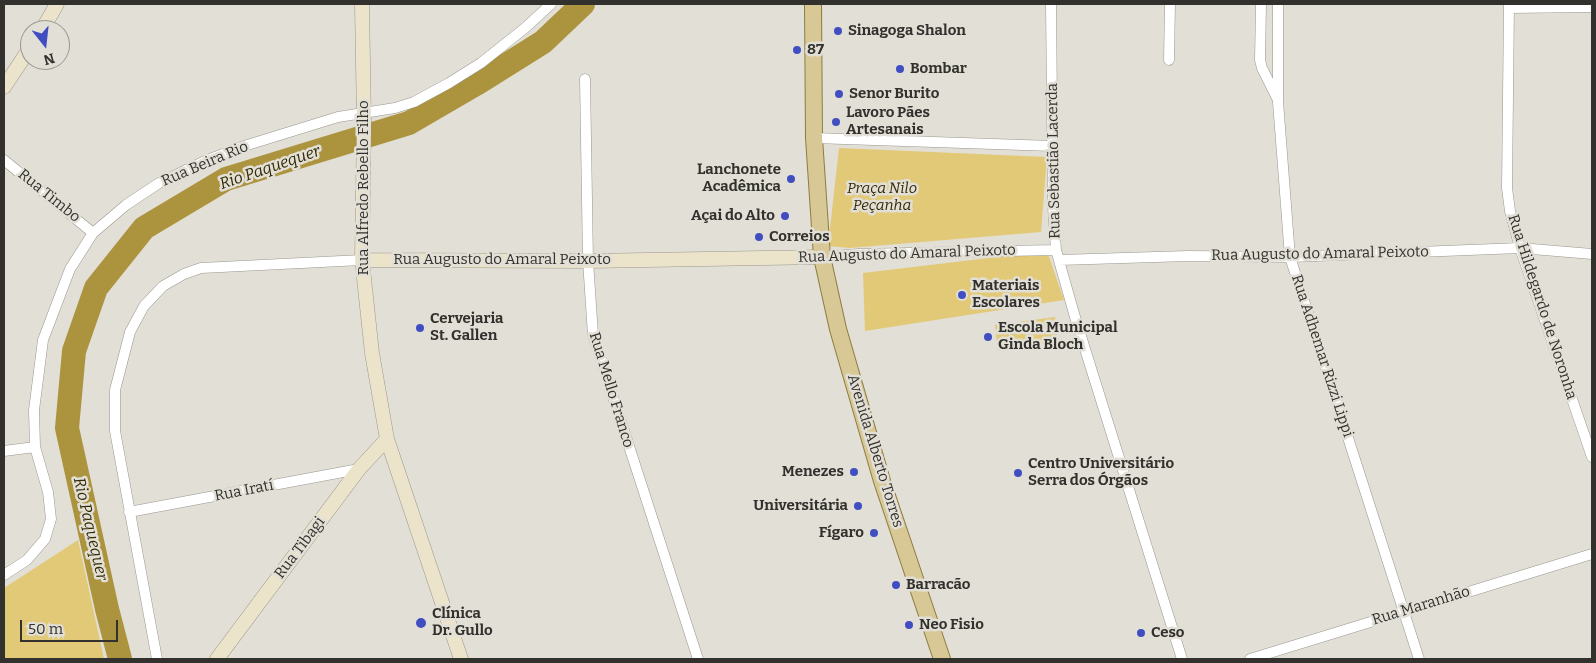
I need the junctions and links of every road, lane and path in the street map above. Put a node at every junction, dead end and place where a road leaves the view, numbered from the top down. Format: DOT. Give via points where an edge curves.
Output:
graph roads {
  1 [pos="57,4"];
  2 [pos="362,4"];
  3 [pos="551,4"];
  4 [pos="813,4"];
  5 [pos="1051,4"];
  6 [pos="1170,4"];
  7 [pos="1261,4"];
  8 [pos="1278,4"];
  9 [pos="1509,6"];
  10 [pos="1592,7"];
  11 [pos="48,20"];
  12 [pos="1169,60"];
  13 [pos="20,63"];
  14 [pos="585,79"];
  15 [pos="4,86"];
  16 [pos="1278,102"];
  17 [pos="364,118"];
  18 [pos="814,138"];
  19 [pos="1053,146"];
  20 [pos="4,160"];
  21 [pos="94,233"];
  22 [pos="1520,248"];
  23 [pos="1592,254"];
  24 [pos="1058,255"];
  25 [pos="822,257"];
  26 [pos="1290,257"];
  27 [pos="362,260"];
  28 [pos="588,261"];
  29 [pos="387,440"];
  30 [pos="35,447"];
  31 [pos="4,451"];
  32 [pos="1592,457"];
  33 [pos="359,470"];
  34 [pos="129,512"];
  35 [pos="1592,554"];
  36 [pos="4,574"];
  37 [pos="1405,611"];
  38 [pos="157,659"];
  39 [pos="217,659"];
  40 [pos="462,659"];
  41 [pos="698,659"];
  42 [pos="942,659"];
  43 [pos="1182,659"];
  44 [pos="1250,659"];
  45 [pos="1420,659"];
  1 -- 11 [label="street"];
  2 -- 17 [label="street, Rua Alfredo Rebello Filho"];
  3 -- 17 [label="street, Rua Beira Rio" via="481,63 449,83 414,102"];
  4 -- 18 [label="main road, Avenida Alberto Torres"];
  5 -- 19 [label="street, Rua Sebastião Lacerda"];
  6 -- 12 [label="street"];
  7 -- 16 [label="street" via="1260,60"];
  8 -- 16 [label="street, Rua Adhemar Rizzi Lippi"];
  9 -- 10 [label="street"];
  9 -- 22 [label="street, Rua Hildegardo de Noronha" via="1507,188"];
  13 -- 15 [label="street"];
  14 -- 28 [label="street, Rua Mello Franco"];
  16 -- 26 [label="street, Rua Adhemar Rizzi Lippi"];
  17 -- 21 [label="street, Rua Beira Rio" via="338,117 241,147 181,172 126,205"];
  17 -- 27 [label="street, Rua Alfredo Rebello Filho"];
  18 -- 19 [label="street"];
  18 -- 25 [label="main road, Avenida Alberto Torres"];
  19 -- 24 [label="street, Rua Sebastião Lacerda" via="1053,206"];
  20 -- 21 [label="street, Rua Timbo"];
  21 -- 30 [label="street, Rua Beira Rio" via="70,269 43,340 34,410"];
  22 -- 23 [label="street, Rua Augusto do Amaral Peixoto"];
  22 -- 26 [label="street, Rua Augusto do Amaral Peixoto"];
  22 -- 32 [label="street, Rua Hildegardo de Noronha"];
  24 -- 25 [label="street, Rua Augusto do Amaral Peixoto" via="859,254"];
  24 -- 26 [label="street, Rua Augusto do Amaral Peixoto"];
  24 -- 43 [label="street, Rua Sebastião Lacerda" via="1074,317"];
  25 -- 28 [label="street, Rua Augusto do Amaral Peixoto"];
  25 -- 42 [label="main road, Avenida Alberto Torres" via="838,329 882,481"];
  26 -- 37 [label="street, Rua Adhemar Rizzi Lippi"];
  27 -- 28 [label="street, Rua Augusto do Amaral Peixoto"];
  27 -- 29 [label="street, Rua Alfredo Rebello Filho" via="372,353"];
  27 -- 34 [label="street, Rua Augusto do Amaral Peixoto" via="201,268 163,286 144,306 130,332 114,390 116,431"];
  28 -- 41 [label="street, Rua Mello Franco" via="593,335"];
  29 -- 33 [label="street, Rua Tibagi"];
  29 -- 40 [label="street, Rua Alfredo Rebello Filho"];
  30 -- 31 [label="street"];
  30 -- 36 [label="street, Rua Beira Rio" via="48,492 51,519 46,539 27,560"];
  33 -- 34 [label="street, Rua Iratí"];
  33 -- 39 [label="street, Rua Tibagi"];
  34 -- 38 [label="street, Rua Augusto do Amaral Peixoto"];
  35 -- 37 [label="street, Rua Maranhão"];
  37 -- 44 [label="street, Rua Maranhão"];
  37 -- 45 [label="street, Rua Adhemar Rizzi Lippi"];
}
